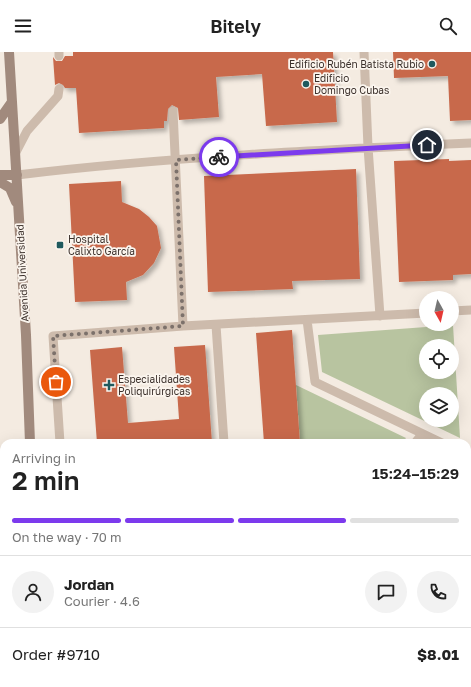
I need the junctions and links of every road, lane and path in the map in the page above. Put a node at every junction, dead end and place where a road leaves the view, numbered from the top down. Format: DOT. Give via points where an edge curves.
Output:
graph roads {
  1 [pos="9,52"];
  2 [pos="364,52"];
  3 [pos="60,88"];
  4 [pos="12,102"];
  5 [pos="173,111"];
  6 [pos="0,119"];
  7 [pos="471,143"];
  8 [pos="368,148"];
  9 [pos="15,154"];
  10 [pos="176,160"];
  11 [pos="0,175"];
  12 [pos="16,175"];
  13 [pos="0,182"];
  14 [pos="19,207"];
  15 [pos="471,310"];
  16 [pos="459,311"];
  17 [pos="419,313"];
  18 [pos="380,316"];
  19 [pos="307,320"];
  20 [pos="216,325"];
  21 [pos="183,326"];
  22 [pos="422,434"];
  23 [pos="30,439"];
  24 [pos="60,439"];
  25 [pos="224,439"];
  26 [pos="418,439"];
  27 [pos="433,439"];
  1 -- 4 [label="main road, Avenida Universidad"];
  2 -- 8 [label="lane"];
  3 -- 9 [label="lane" via="58,96 27,131"];
  4 -- 6 [label="main road"];
  4 -- 9 [label="main road, Avenida Universidad"];
  5 -- 10 [label="lane"];
  7 -- 8 [label="lane"];
  8 -- 10 [label="lane"];
  8 -- 18 [label="lane"];
  9 -- 12 [label="main road, Avenida Universidad"];
  10 -- 12 [label="lane"];
  10 -- 21 [label="lane"];
  11 -- 12 [label="main road"];
  12 -- 14 [label="main road, Avenida Universidad"];
  13 -- 14 [label="main road" via="10,188"];
  14 -- 23 [label="main road, Avenida Universidad"];
  15 -- 16 [label="lane"];
  17 -- 18 [label="lane"];
  18 -- 19 [label="lane"];
  19 -- 20 [label="lane"];
  19 -- 22 [label="lane" via="315,382"];
  20 -- 21 [label="lane"];
  20 -- 25 [label="lane"];
  21 -- 24 [label="lane" via="53,336"];
  22 -- 26 [label="lane"];
  22 -- 27 [label="lane"];
}
